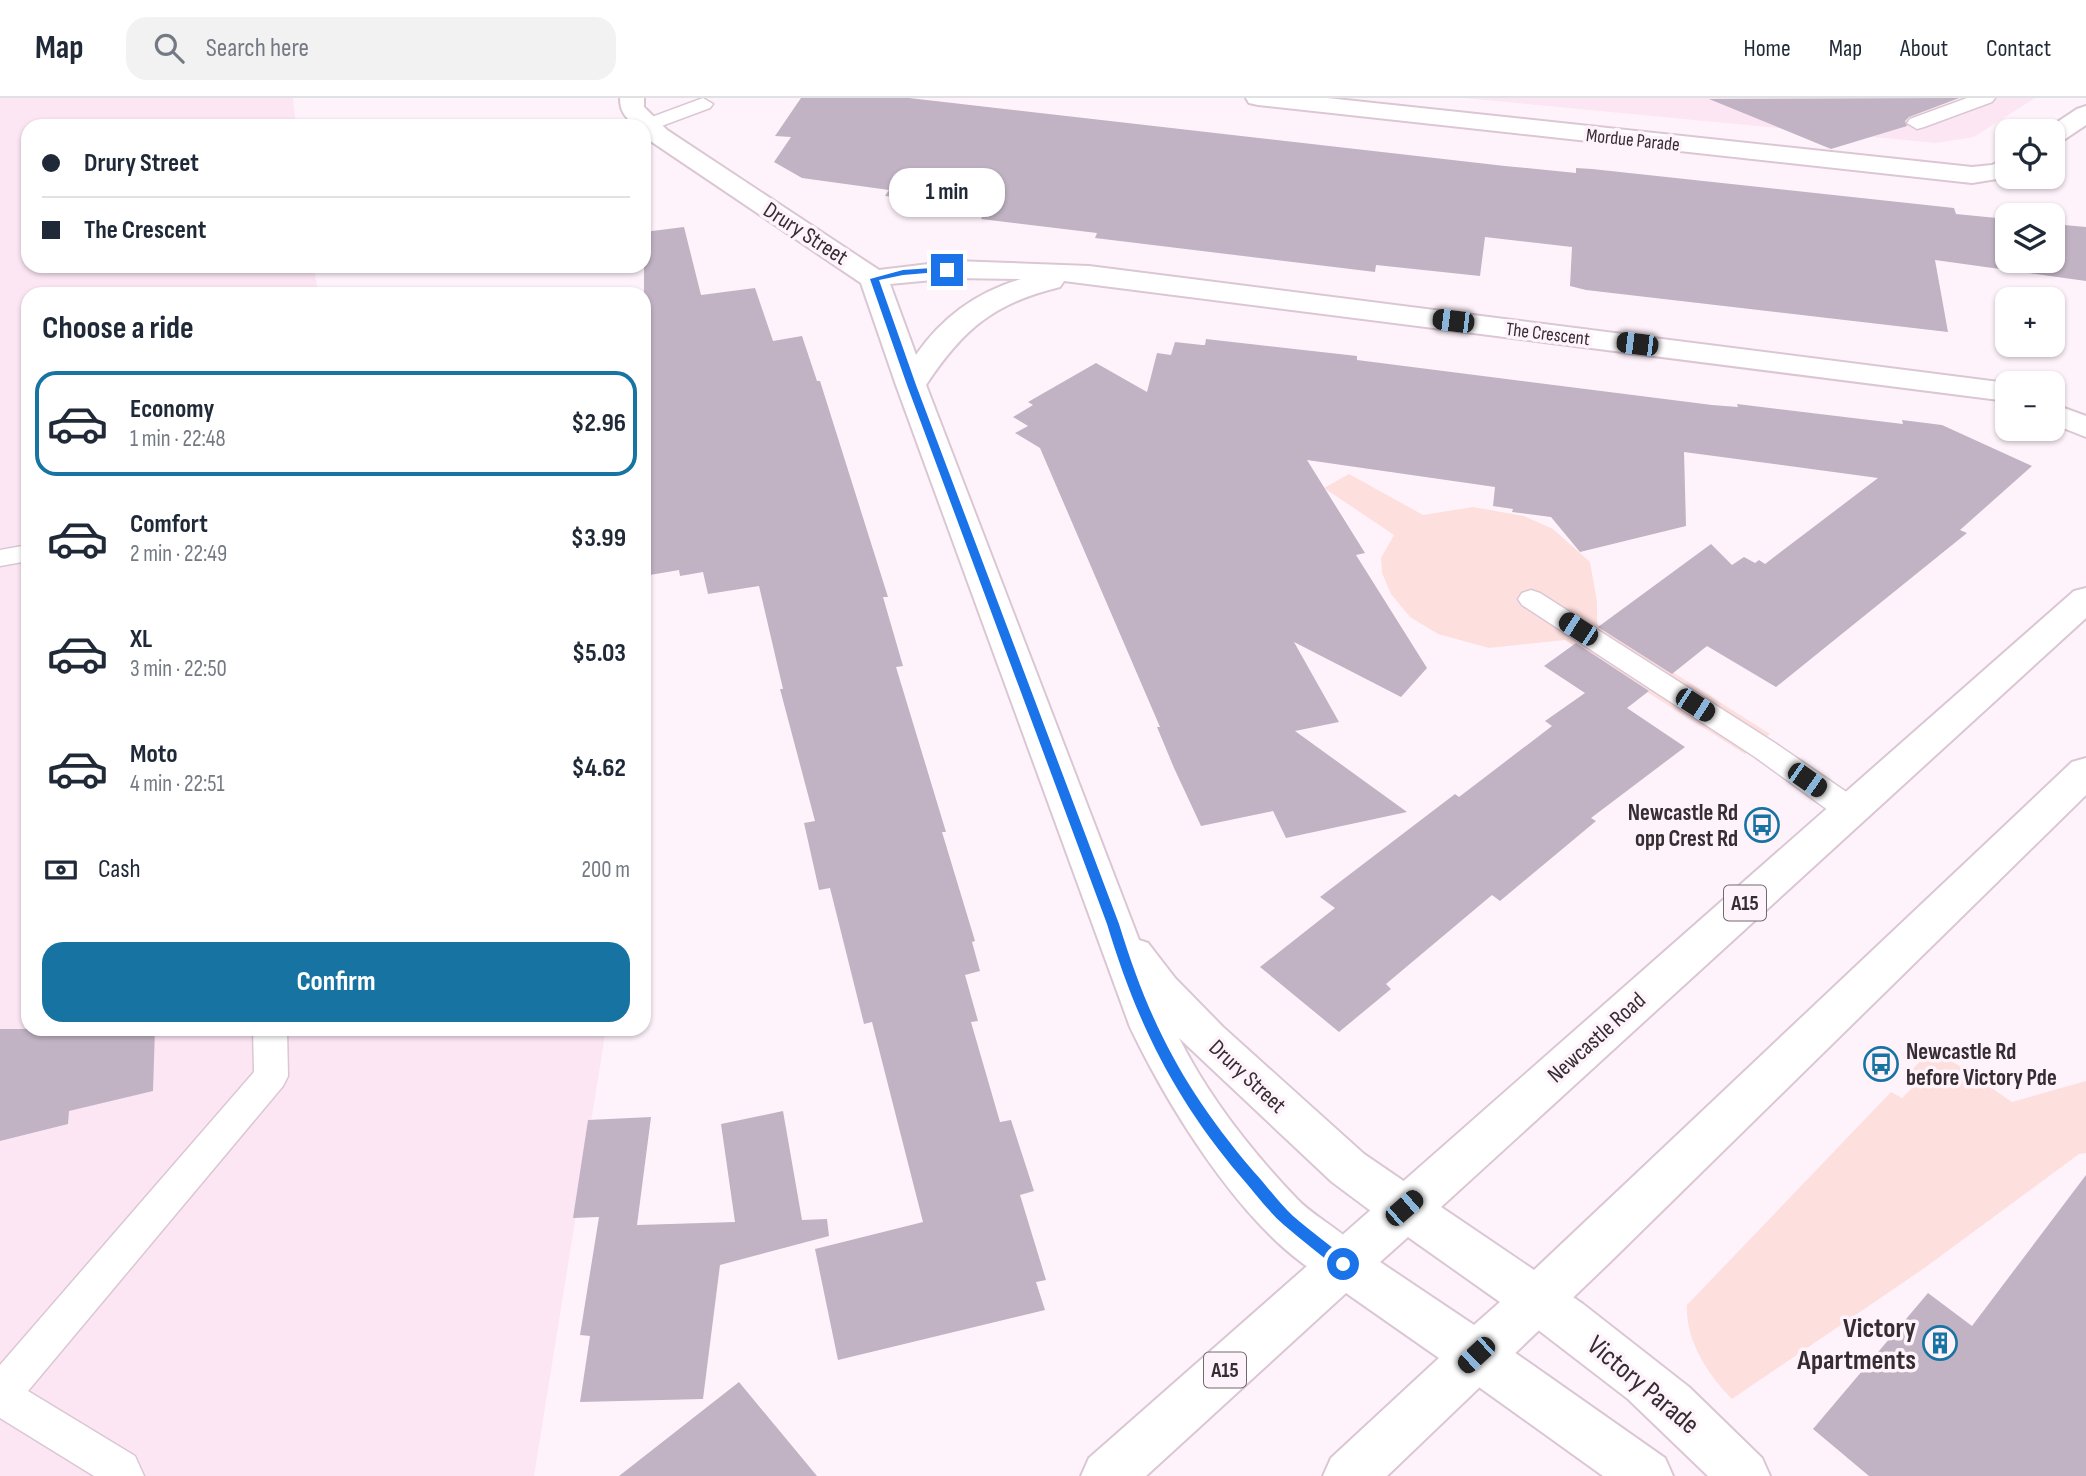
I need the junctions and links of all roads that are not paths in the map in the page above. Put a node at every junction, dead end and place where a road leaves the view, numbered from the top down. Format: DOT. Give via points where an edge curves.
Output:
graph roads {
  1 [pos="632,98"];
  2 [pos="1258,98"];
  3 [pos="1985,98"];
  4 [pos="703,104"];
  5 [pos="2086,114"];
  6 [pos="642,119"];
  7 [pos="1917,123"];
  8 [pos="651,124"];
  9 [pos="651,128"];
  10 [pos="2065,128"];
  11 [pos="1995,172"];
  12 [pos="1089,274"];
  13 [pos="874,279"];
  14 [pos="911,385"];
  15 [pos="1995,390"];
  16 [pos="2065,418"];
  17 [pos="2086,428"];
  18 [pos="21,554"];
  19 [pos="0,558"];
  20 [pos="1531,599"];
  21 [pos="2086,599"];
  22 [pos="2086,772"];
  23 [pos="1850,810"];
  24 [pos="1113,924"];
  25 [pos="270,1036"];
  26 [pos="1404,1208"];
  27 [pos="1343,1264"];
  28 [pos="1537,1300"];
  29 [pos="1476,1355"];
  30 [pos="0,1395"];
  31 [pos="124,1476"];
  32 [pos="1107,1476"];
  33 [pos="1349,1476"];
  34 [pos="1647,1476"];
  35 [pos="1744,1476"];
  1 -- 6 [label="main road, Drury Street" via="632,109"];
  2 -- 11 [label="main road, Mordue Parade" via="1972,175"];
  3 -- 7 [label="lane"];
  4 -- 8 [label="lane"];
  5 -- 10 [label="main road"];
  9 -- 13 [label="main road, Drury Street"];
  12 -- 13 [label="main road, The Crescent" via="970,268 903,272"];
  12 -- 14 [label="main road, The Crescent" via="1041,282 968,316 942,340"];
  12 -- 15 [label="main road, The Crescent"];
  13 -- 14 [label="main road, Drury Street"];
  14 -- 24 [label="main road, Drury Street"];
  16 -- 17 [label="main road"];
  18 -- 19 [label="lane"];
  20 -- 23 [label="lane"];
  21 -- 23 [label="main road, Newcastle Road / A15"];
  22 -- 28 [label="main road"];
  23 -- 26 [label="main road, Newcastle Road / A15"];
  24 -- 26 [label="main road, Drury Street" via="1152,981 1208,1040 1348,1168"];
  24 -- 27 [label="main road, Drury Street" via="1132,986 1168,1064 1195,1108 1286,1219"];
  25 -- 30 [label="lane" via="271,1076"];
  26 -- 27 [label="main road, Newcastle Road / A15"];
  26 -- 28 [label="main road, Drury Street"];
  27 -- 29 [label="main road, Drury Street"];
  27 -- 32 [label="main road, Newcastle Road / A15"];
  28 -- 29 [label="main road"];
  28 -- 35 [label="main road, Victory Parade" via="1625,1363"];
  29 -- 33 [label="main road"];
  29 -- 34 [label="main road"];
  30 -- 31 [label="lane"];
}
